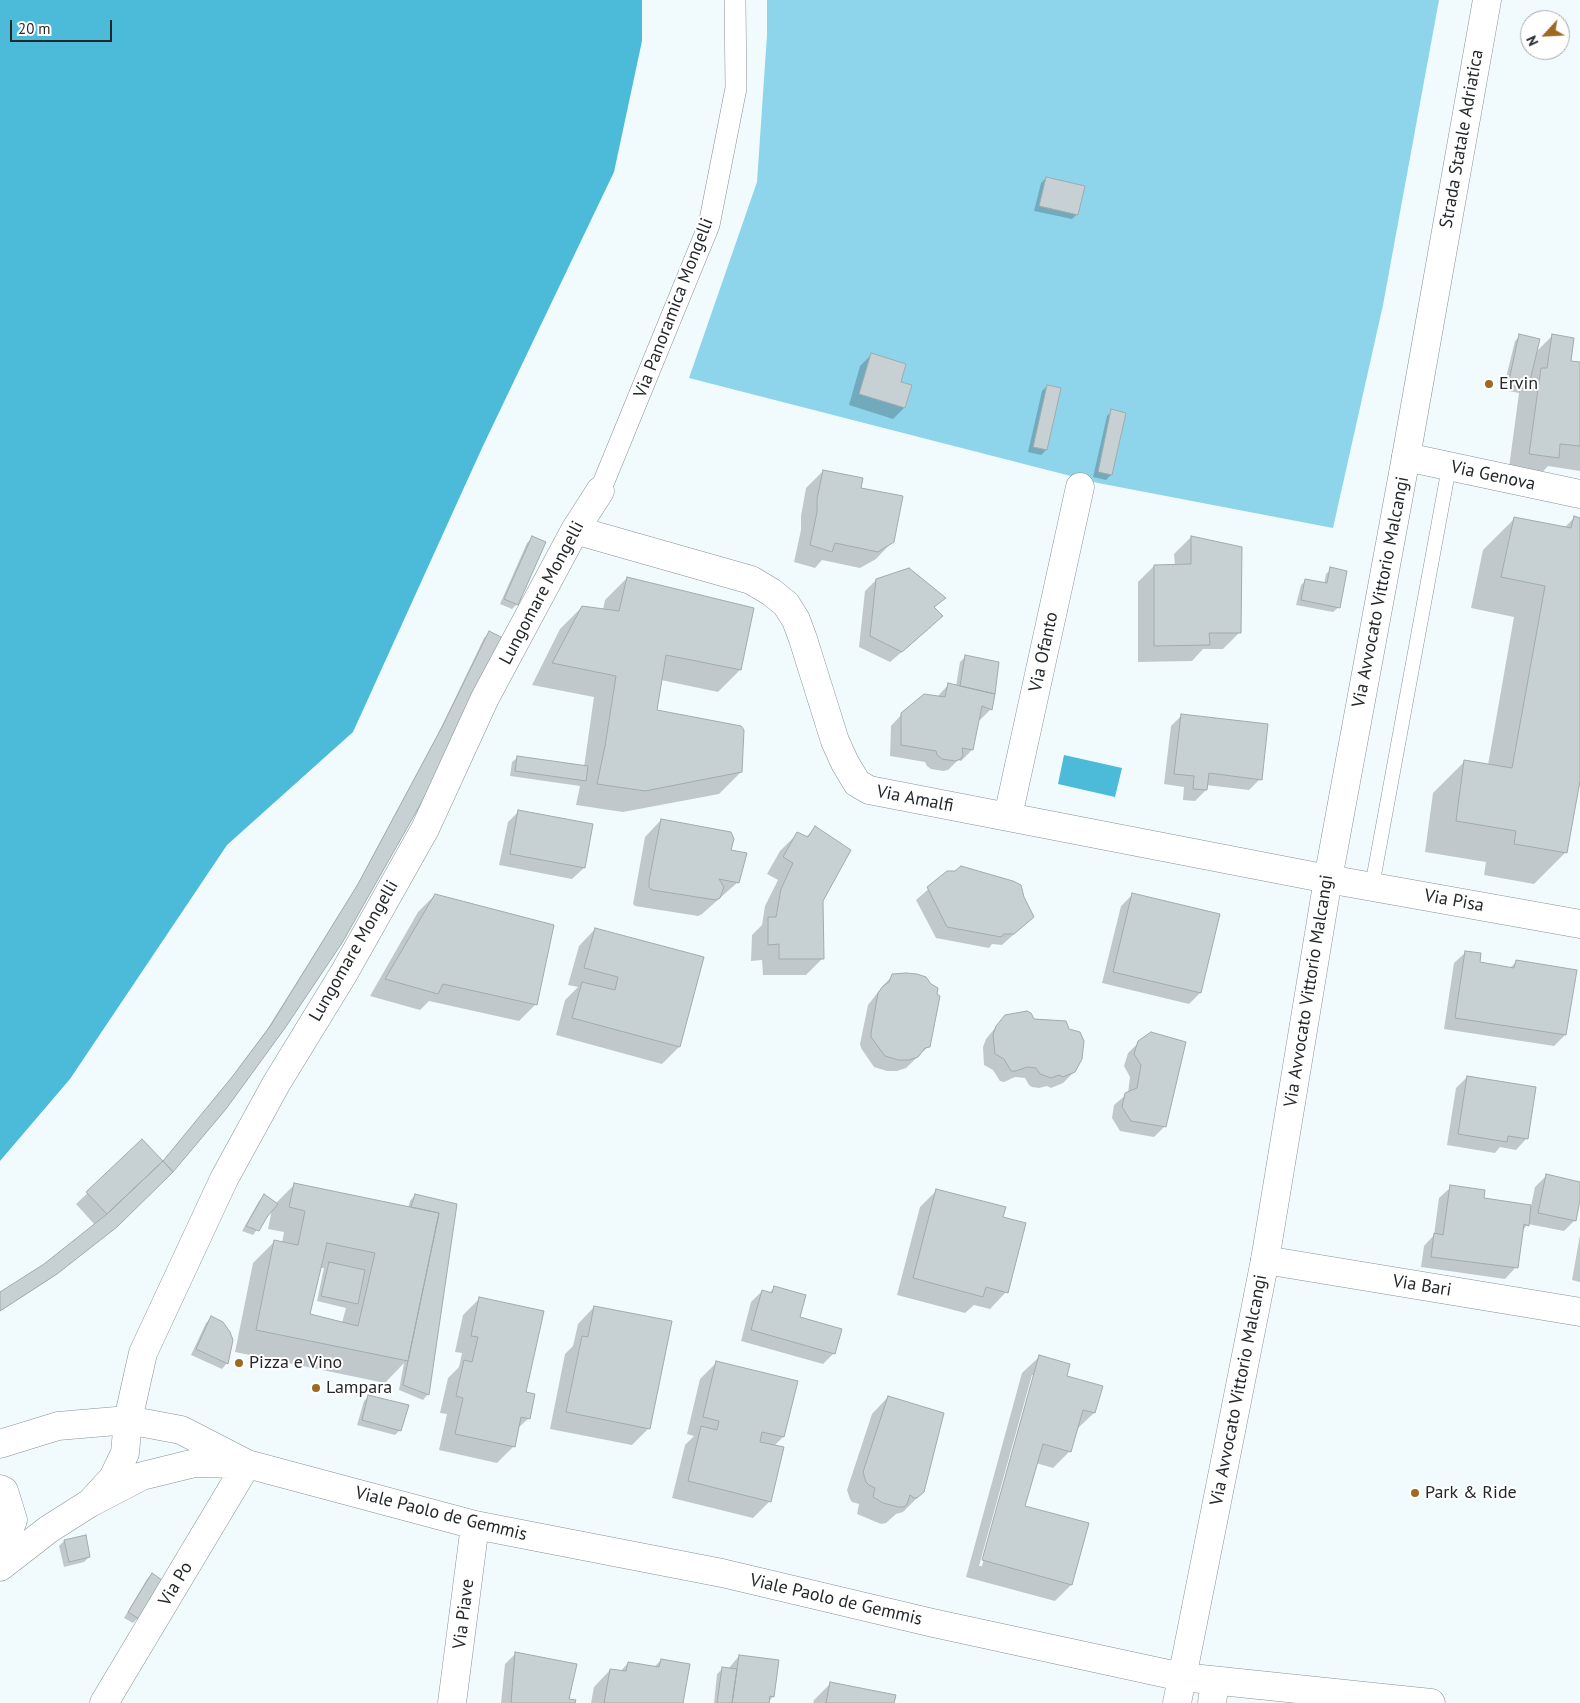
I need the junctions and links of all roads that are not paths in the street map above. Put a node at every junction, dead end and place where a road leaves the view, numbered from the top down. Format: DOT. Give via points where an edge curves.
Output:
graph roads {
  1 [pos="735,0"];
  2 [pos="1488,0"];
  3 [pos="1437,278"];
  4 [pos="1406,457"];
  5 [pos="1449,467"];
  6 [pos="1080,488"];
  7 [pos="600,491"];
  8 [pos="1580,494"];
  9 [pos="575,530"];
  10 [pos="1008,816"];
  11 [pos="1328,879"];
  12 [pos="1372,886"];
  13 [pos="1580,924"];
  14 [pos="1265,1260"];
  15 [pos="1580,1312"];
  16 [pos="128,1420"];
  17 [pos="0,1444"];
  18 [pos="247,1464"];
  19 [pos="0,1489"];
  20 [pos="90,1503"];
  21 [pos="475,1525"];
  22 [pos="0,1554"];
  23 [pos="0,1567"];
  24 [pos="1182,1677"];
  25 [pos="1214,1692"];
  26 [pos="1359,1699"];
  27 [pos="104,1703"];
  28 [pos="452,1703"];
  29 [pos="1177,1703"];
  30 [pos="1431,1703"];
  1 -- 7 [label="street, Via Panoramica Mongelli" via="736,88 709,225"];
  2 -- 3 [label="street, Strada Statale Adriatica"];
  3 -- 4 [label="street, Via Avvocato Vittorio Malcangi"];
  4 -- 5 [label="street, Via Genova"];
  4 -- 11 [label="street, Via Avvocato Vittorio Malcangi"];
  5 -- 8 [label="street, Via Genova"];
  5 -- 12 [label="lane"];
  6 -- 10 [label="street, Via Ofanto"];
  7 -- 9 [label="street, Lungomare Mongelli"];
  9 -- 10 [label="street, Via Amalfi" via="752,580 771,592 786,604 796,620 835,741 857,782 869,790"];
  9 -- 16 [label="street, Lungomare Mongelli" via="485,698 425,828 224,1179 143,1353"];
  10 -- 11 [label="street, Via Amalfi"];
  11 -- 12 [label="street, Via Pisa"];
  11 -- 14 [label="street, Via Avvocato Vittorio Malcangi"];
  12 -- 13 [label="street, Via Pisa"];
  14 -- 15 [label="street, Via Bari"];
  14 -- 24 [label="street, Via Avvocato Vittorio Malcangi"];
  16 -- 17 [label="street" via="58,1426"];
  16 -- 18 [label="street" via="181,1430"];
  16 -- 20 [label="street, Lungomare Mongelli" via="125,1453 113,1478"];
  18 -- 20 [label="street" via="196,1463 142,1476"];
  18 -- 21 [label="street, Viale Paolo de Gemmis"];
  18 -- 27 [label="street, Via Po"];
  19 -- 22 [label="street" via="4,1491 13,1520"];
  20 -- 23 [label="street" via="49,1529"];
  21 -- 24 [label="street, Viale Paolo de Gemmis" via="722,1573"];
  21 -- 28 [label="street, Via Piave"];
  24 -- 25 [label="street, Viale Paolo de Gemmis"];
  24 -- 29 [label="street, Via Avvocato Vittorio Malcangi"];
  25 -- 26 [label="street, Viale Paolo de Gemmis"];
  26 -- 30 [label="street, Viale Paolo de Gemmis"];
}
